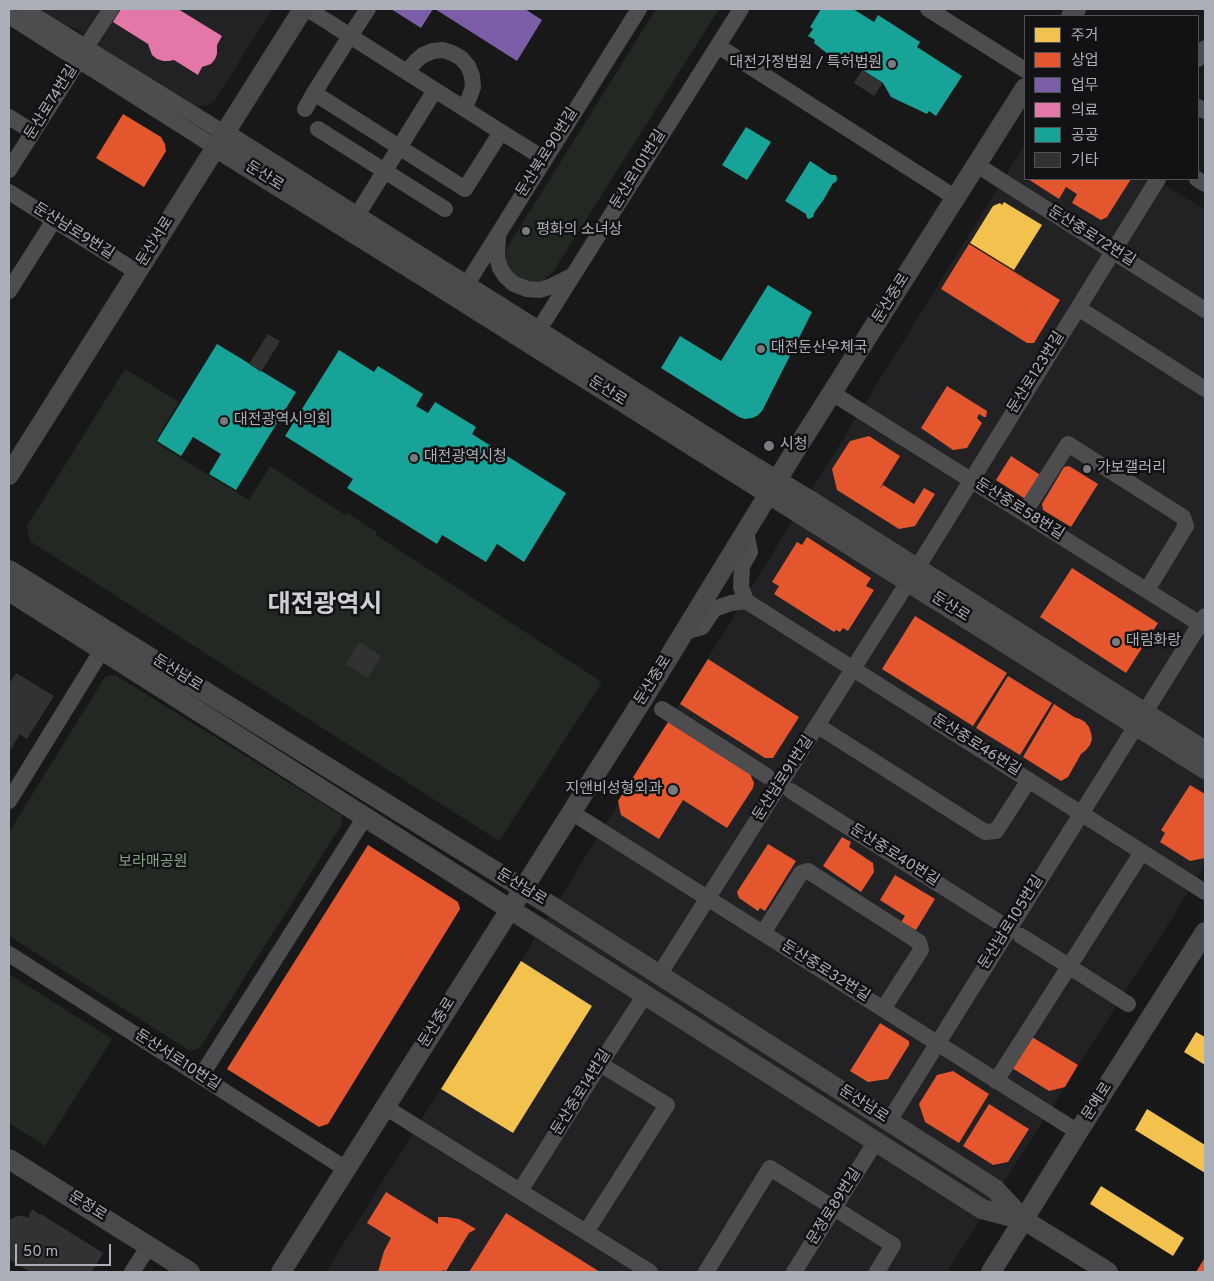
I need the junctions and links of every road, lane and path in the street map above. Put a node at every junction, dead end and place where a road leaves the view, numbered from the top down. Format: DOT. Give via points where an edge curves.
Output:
graph roads {
  1 [pos="24,9"];
  2 [pos="111,9"];
  3 [pos="303,9"];
  4 [pos="307,9"];
  5 [pos="368,9"];
  6 [pos="639,9"];
  7 [pos="741,9"];
  8 [pos="928,9"];
  9 [pos="9,16"];
  10 [pos="350,36"];
  11 [pos="718,46"];
  12 [pos="1205,48"];
  13 [pos="82,54"];
  14 [pos="1199,59"];
  15 [pos="1024,69"];
  16 [pos="407,72"];
  17 [pos="435,90"];
  18 [pos="1024,90"];
  19 [pos="314,93"];
  20 [pos="464,108"];
  21 [pos="304,109"];
  22 [pos="9,117"];
  23 [pos="318,129"];
  24 [pos="33,132"];
  25 [pos="501,132"];
  26 [pos="220,140"];
  27 [pos="400,147"];
  28 [pos="545,159"];
  29 [pos="977,165"];
  30 [pos="9,170"];
  31 [pos="385,171"];
  32 [pos="1157,180"];
  33 [pos="9,192"];
  34 [pos="956,198"];
  35 [pos="445,209"];
  36 [pos="356,217"];
  37 [pos="54,220"];
  38 [pos="499,232"];
  39 [pos="1113,252"];
  40 [pos="137,272"];
  41 [pos="572,276"];
  42 [pos="9,291"];
  43 [pos="462,292"];
  44 [pos="1078,308"];
  45 [pos="1205,310"];
  46 [pos="538,331"];
  47 [pos="1205,389"];
  48 [pos="832,393"];
  49 [pos="9,475"];
  50 [pos="971,480"];
  51 [pos="773,487"];
  52 [pos="1024,513"];
  53 [pos="746,532"];
  54 [pos="9,570"];
  55 [pos="912,575"];
  56 [pos="1147,590"];
  57 [pos="9,591"];
  58 [pos="746,601"];
  59 [pos="1204,622"];
  60 [pos="684,632"];
  61 [pos="102,650"];
  62 [pos="854,669"];
  63 [pos="662,710"];
  64 [pos="1141,719"];
  65 [pos="818,726"];
  66 [pos="1205,751"];
  67 [pos="1205,769"];
  68 [pos="767,776"];
  69 [pos="1029,780"];
  70 [pos="791,791"];
  71 [pos="9,801"];
  72 [pos="571,812"];
  73 [pos="1081,813"];
  74 [pos="365,816"];
  75 [pos="1142,852"];
  76 [pos="522,890"];
  77 [pos="1205,892"];
  78 [pos="708,898"];
  79 [pos="510,909"];
  80 [pos="997,921"];
  81 [pos="1205,932"];
  82 [pos="763,933"];
  83 [pos="1021,936"];
  84 [pos="9,954"];
  85 [pos="659,975"];
  86 [pos="646,995"];
  87 [pos="1128,1004"];
  88 [pos="883,1009"];
  89 [pos="937,1043"];
  90 [pos="600,1064"];
  91 [pos="201,1076"];
  92 [pos="996,1080"];
  93 [pos="385,1107"];
  94 [pos="888,1121"];
  95 [pos="1078,1132"];
  96 [pos="876,1141"];
  97 [pos="10,1163"];
  98 [pos="346,1169"];
  99 [pos="520,1191"];
  100 [pos="834,1208"];
  101 [pos="1024,1220"];
  102 [pos="586,1232"];
  103 [pos="149,1246"];
  104 [pos="132,1272"];
  105 [pos="190,1272"];
  106 [pos="281,1272"];
  107 [pos="650,1272"];
  108 [pos="706,1272"];
  109 [pos="794,1272"];
  110 [pos="876,1272"];
  111 [pos="991,1272"];
  112 [pos="1108,1272"];
  1 -- 13 [label="street, 둔산로"];
  2 -- 13 [label="street, 둔산로74번길"];
  3 -- 26 [label="main road, 둔산서로"];
  4 -- 10 [label="street"];
  5 -- 10 [label="street"];
  6 -- 28 [label="street, 둔산북로90번길"];
  7 -- 11 [label="street, 둔산로101번길"];
  8 -- 15 [label="street"];
  9 -- 13 [label="street, 둔산로"];
  10 -- 16 [label="street"];
  10 -- 19 [label="street"];
  11 -- 34 [label="street"];
  11 -- 41 [label="street, 둔산로101번길"];
  12 -- 14 [label="street"];
  13 -- 24 [label="street, 둔산로74번길"];
  13 -- 26 [label="street, 둔산로"];
  16 -- 17 [label="street"];
  16 -- 20 [label="street" via="416,61 433,51 443,50 461,58 468,66 473,88"];
  17 -- 20 [label="street"];
  17 -- 27 [label="street"];
  18 -- 29 [label="main road, 둔산중로"];
  19 -- 21 [label="street"];
  19 -- 27 [label="street"];
  20 -- 25 [label="street"];
  22 -- 24 [label="street"];
  23 -- 31 [label="street"];
  24 -- 30 [label="street, 둔산로74번길"];
  25 -- 27 [label="street" via="465,189"];
  25 -- 28 [label="street"];
  26 -- 36 [label="main road, 둔산로"];
  26 -- 40 [label="main road, 둔산서로"];
  26 -- 43 [label="main road, 둔산로"];
  27 -- 31 [label="street"];
  28 -- 38 [label="street, 둔산북로90번길"];
  29 -- 34 [label="main road, 둔산중로"];
  29 -- 39 [label="street, 둔산중로72번길"];
  31 -- 35 [label="street"];
  31 -- 36 [label="street"];
  32 -- 39 [label="street, 둔산로123번길"];
  33 -- 37 [label="street, 둔산남로9번길"];
  34 -- 48 [label="main road, 둔산중로"];
  36 -- 43 [label="main road, 둔산로"];
  37 -- 40 [label="street, 둔산남로9번길"];
  37 -- 42 [label="street"];
  38 -- 41 [label="street" via="497,257 500,268 514,284 540,290"];
  38 -- 43 [label="street, 둔산북로90번길"];
  39 -- 44 [label="street, 둔산로123번길"];
  39 -- 45 [label="street, 둔산중로72번길"];
  40 -- 49 [label="main road, 둔산서로"];
  41 -- 46 [label="street, 둔산로101번길"];
  43 -- 46 [label="main road, 둔산로"];
  43 -- 51 [label="main road, 둔산로"];
  44 -- 47 [label="street"];
  44 -- 50 [label="street, 둔산로123번길"];
  46 -- 51 [label="main road, 둔산로"];
  48 -- 50 [label="street, 둔산중로58번길"];
  48 -- 51 [label="main road, 둔산중로"];
  50 -- 52 [label="street, 둔산중로58번길"];
  50 -- 55 [label="street, 둔산로123번길"];
  51 -- 53 [label="main road, 둔산중로"];
  51 -- 55 [label="main road, 둔산로"];
  52 -- 56 [label="street, 둔산중로58번길"];
  52 -- 56 [label="street" via="1068,444 1076,449 1183,518 1186,526"];
  53 -- 58 [label="street" via="750,552 742,566 741,587"];
  53 -- 60 [label="main road, 둔산중로"];
  54 -- 76 [label="main road, 둔산남로"];
  55 -- 62 [label="street, 둔산남로91번길"];
  55 -- 64 [label="main road, 둔산로"];
  56 -- 59 [label="street, 둔산중로58번길"];
  57 -- 61 [label="main road, 둔산남로"];
  58 -- 60 [label="street" via="714,609 702,627"];
  58 -- 62 [label="street, 둔산중로46번길"];
  59 -- 64 [label="street, 둔산남로105번길"];
  60 -- 72 [label="main road, 둔산중로"];
  61 -- 71 [label="street"];
  61 -- 74 [label="main road, 둔산남로"];
  62 -- 65 [label="street, 둔산남로91번길"];
  62 -- 69 [label="street, 둔산중로46번길"];
  63 -- 68 [label="street"];
  64 -- 66 [label="main road, 둔산로"];
  64 -- 67 [label="main road, 둔산로"];
  64 -- 73 [label="street, 둔산남로105번길"];
  65 -- 69 [label="street" via="985,832 996,832"];
  65 -- 78 [label="street, 둔산남로91번길"];
  69 -- 73 [label="street, 둔산중로46번길"];
  70 -- 80 [label="street, 둔산중로40번길"];
  72 -- 76 [label="main road, 둔산중로"];
  72 -- 78 [label="street, 둔산중로32번길"];
  73 -- 75 [label="street, 둔산중로46번길"];
  73 -- 89 [label="street, 둔산남로105번길"];
  74 -- 79 [label="main road, 둔산남로"];
  74 -- 91 [label="street"];
  75 -- 77 [label="street, 둔산중로46번길"];
  75 -- 92 [label="street"];
  76 -- 79 [label="main road, 둔산중로"];
  76 -- 85 [label="main road, 둔산남로"];
  78 -- 82 [label="street, 둔산중로32번길"];
  78 -- 85 [label="street, 둔산남로91번길"];
  79 -- 86 [label="main road, 둔산남로"];
  79 -- 93 [label="main road, 둔산중로"];
  81 -- 95 [label="main road, 문예로"];
  82 -- 88 [label="street, 둔산중로32번길"];
  82 -- 88 [label="street" via="801,873 808,871 816,876 919,942 921,950"];
  83 -- 87 [label="street"];
  84 -- 91 [label="street, 둔산서로10번길"];
  85 -- 94 [label="main road, 둔산남로"];
  86 -- 90 [label="street, 둔산중로14번길"];
  86 -- 96 [label="main road, 둔산남로"];
  88 -- 89 [label="street, 둔산중로32번길"];
  89 -- 92 [label="street, 둔산중로32번길"];
  89 -- 94 [label="street, 둔산남로105번길"];
  90 -- 99 [label="street, 둔산중로14번길"];
  90 -- 102 [label="street" via="666,1105"];
  91 -- 98 [label="street, 둔산서로10번길"];
  92 -- 95 [label="street, 둔산중로32번길"];
  93 -- 98 [label="main road, 둔산중로"];
  93 -- 99 [label="street"];
  94 -- 101 [label="main road, 둔산남로" via="995,1189"];
  95 -- 101 [label="main road, 문예로"];
  96 -- 100 [label="street, 문정로89번길"];
  96 -- 101 [label="main road, 둔산남로" via="982,1208"];
  97 -- 103 [label="main road, 문정로"];
  98 -- 106 [label="main road, 둔산중로"];
  99 -- 102 [label="street"];
  100 -- 108 [label="street" via="770,1168"];
  100 -- 109 [label="street, 문정로89번길"];
  100 -- 110 [label="street" via="893,1245"];
  101 -- 111 [label="main road, 문예로"];
  101 -- 112 [label="main road, 둔산남로"];
  102 -- 107 [label="street"];
  103 -- 104 [label="street"];
  103 -- 105 [label="main road, 문정로"];
}
